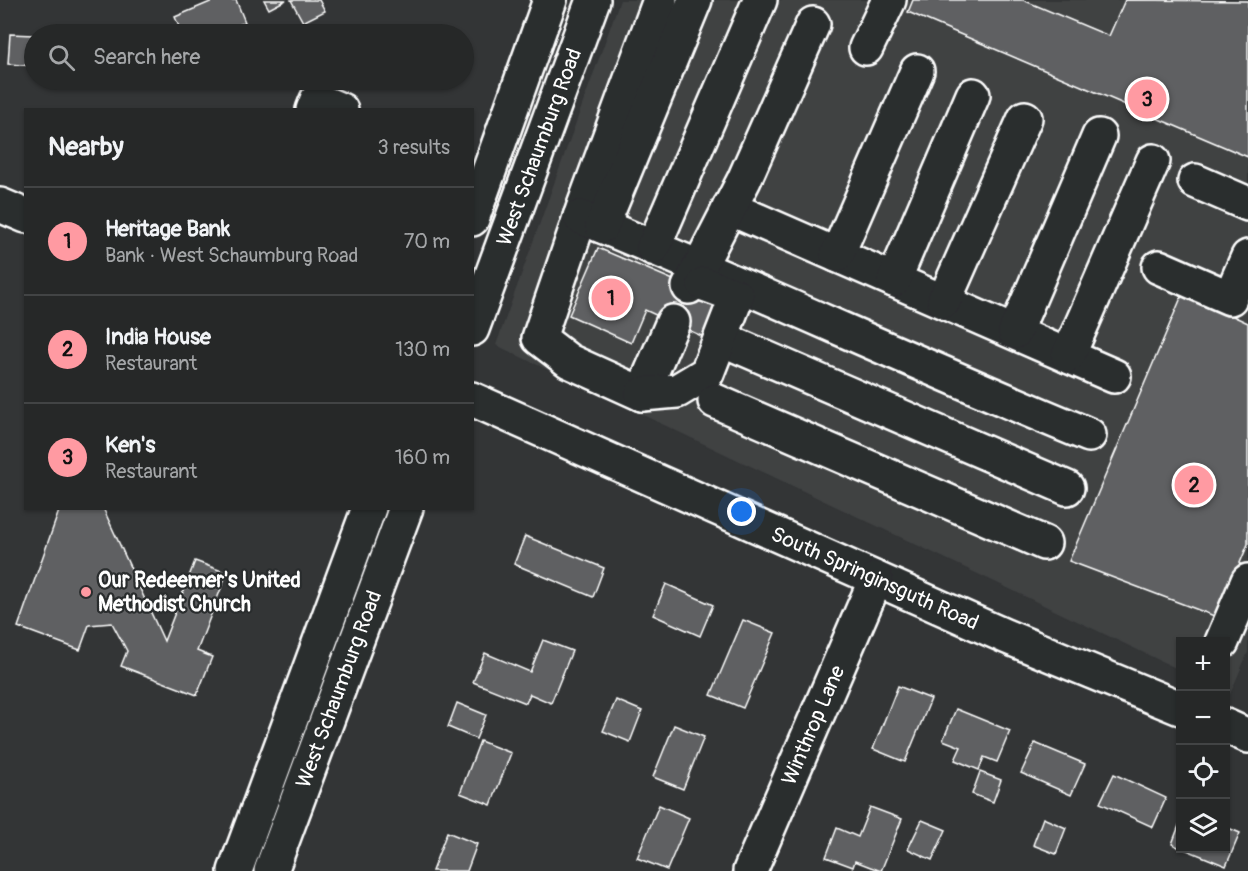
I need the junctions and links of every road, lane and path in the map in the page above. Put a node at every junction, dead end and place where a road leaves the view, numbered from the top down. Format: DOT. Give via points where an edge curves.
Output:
graph roads {
  1 [pos="550,0"];
  2 [pos="593,0"];
  3 [pos="660,0"];
  4 [pos="695,0"];
  5 [pos="760,0"];
  6 [pos="889,0"];
  7 [pos="813,24"];
  8 [pos="866,48"];
  9 [pos="917,71"];
  10 [pos="973,95"];
  11 [pos="314,108"];
  12 [pos="336,108"];
  13 [pos="1025,118"];
  14 [pos="1099,136"];
  15 [pos="1153,161"];
  16 [pos="1195,181"];
  17 [pos="1248,204"];
  18 [pos="0,205"];
  19 [pos="475,206"];
  20 [pos="729,208"];
  21 [pos="24,215"];
  22 [pos="591,222"];
  23 [pos="653,248"];
  24 [pos="837,255"];
  25 [pos="1248,257"];
  26 [pos="1159,267"];
  27 [pos="693,278"];
  28 [pos="894,280"];
  29 [pos="944,301"];
  30 [pos="673,322"];
  31 [pos="474,323"];
  32 [pos="1015,332"];
  33 [pos="738,346"];
  34 [pos="1068,356"];
  35 [pos="1114,376"];
  36 [pos="642,394"];
  37 [pos="474,400"];
  38 [pos="715,401"];
  39 [pos="1089,435"];
  40 [pos="1067,488"];
  41 [pos="368,510"];
  42 [pos="405,510"];
  43 [pos="1044,543"];
  44 [pos="876,579"];
  45 [pos="1248,581"];
  46 [pos="1224,637"];
  47 [pos="1176,706"];
  48 [pos="1230,728"];
  49 [pos="1248,736"];
  50 [pos="245,865"];
  51 [pos="272,871"];
  52 [pos="750,871"];
  1 -- 19 [label="main road, West Schaumburg Road"];
  2 -- 31 [label="main road, West Schaumburg Road"];
  3 -- 22 [label="main road"];
  4 -- 22 [label="main road"];
  5 -- 23 [label="main road"];
  6 -- 8 [label="main road"];
  7 -- 20 [label="main road"];
  9 -- 24 [label="main road"];
  10 -- 28 [label="main road"];
  11 -- 12 [label="main road" via="317,100"];
  13 -- 29 [label="main road"];
  14 -- 32 [label="main road"];
  15 -- 34 [label="main road"];
  16 -- 17 [label="main road"];
  18 -- 21 [label="main road"];
  20 -- 24 [label="main road"];
  20 -- 27 [label="main road"];
  22 -- 23 [label="main road"];
  22 -- 36 [label="main road" via="539,338 569,361"];
  23 -- 27 [label="main road"];
  24 -- 28 [label="main road"];
  25 -- 26 [label="main road" via="1230,298"];
  27 -- 36 [label="main road" via="737,296 707,373 677,391"];
  27 -- 39 [label="main road" via="761,293"];
  28 -- 29 [label="main road"];
  29 -- 32 [label="main road"];
  30 -- 36 [label="main road"];
  32 -- 34 [label="main road"];
  33 -- 40 [label="main road"];
  34 -- 35 [label="main road"];
  37 -- 44 [label="main road, South Springinsguth Road"];
  38 -- 43 [label="main road"];
  41 -- 50 [label="main road, West Schaumburg Road"];
  42 -- 51 [label="main road, West Schaumburg Road"];
  44 -- 47 [label="main road, South Springinsguth Road"];
  44 -- 52 [label="main road, Winthrop Lane"];
  45 -- 46 [label="main road"];
  48 -- 49 [label="main road"];
}
